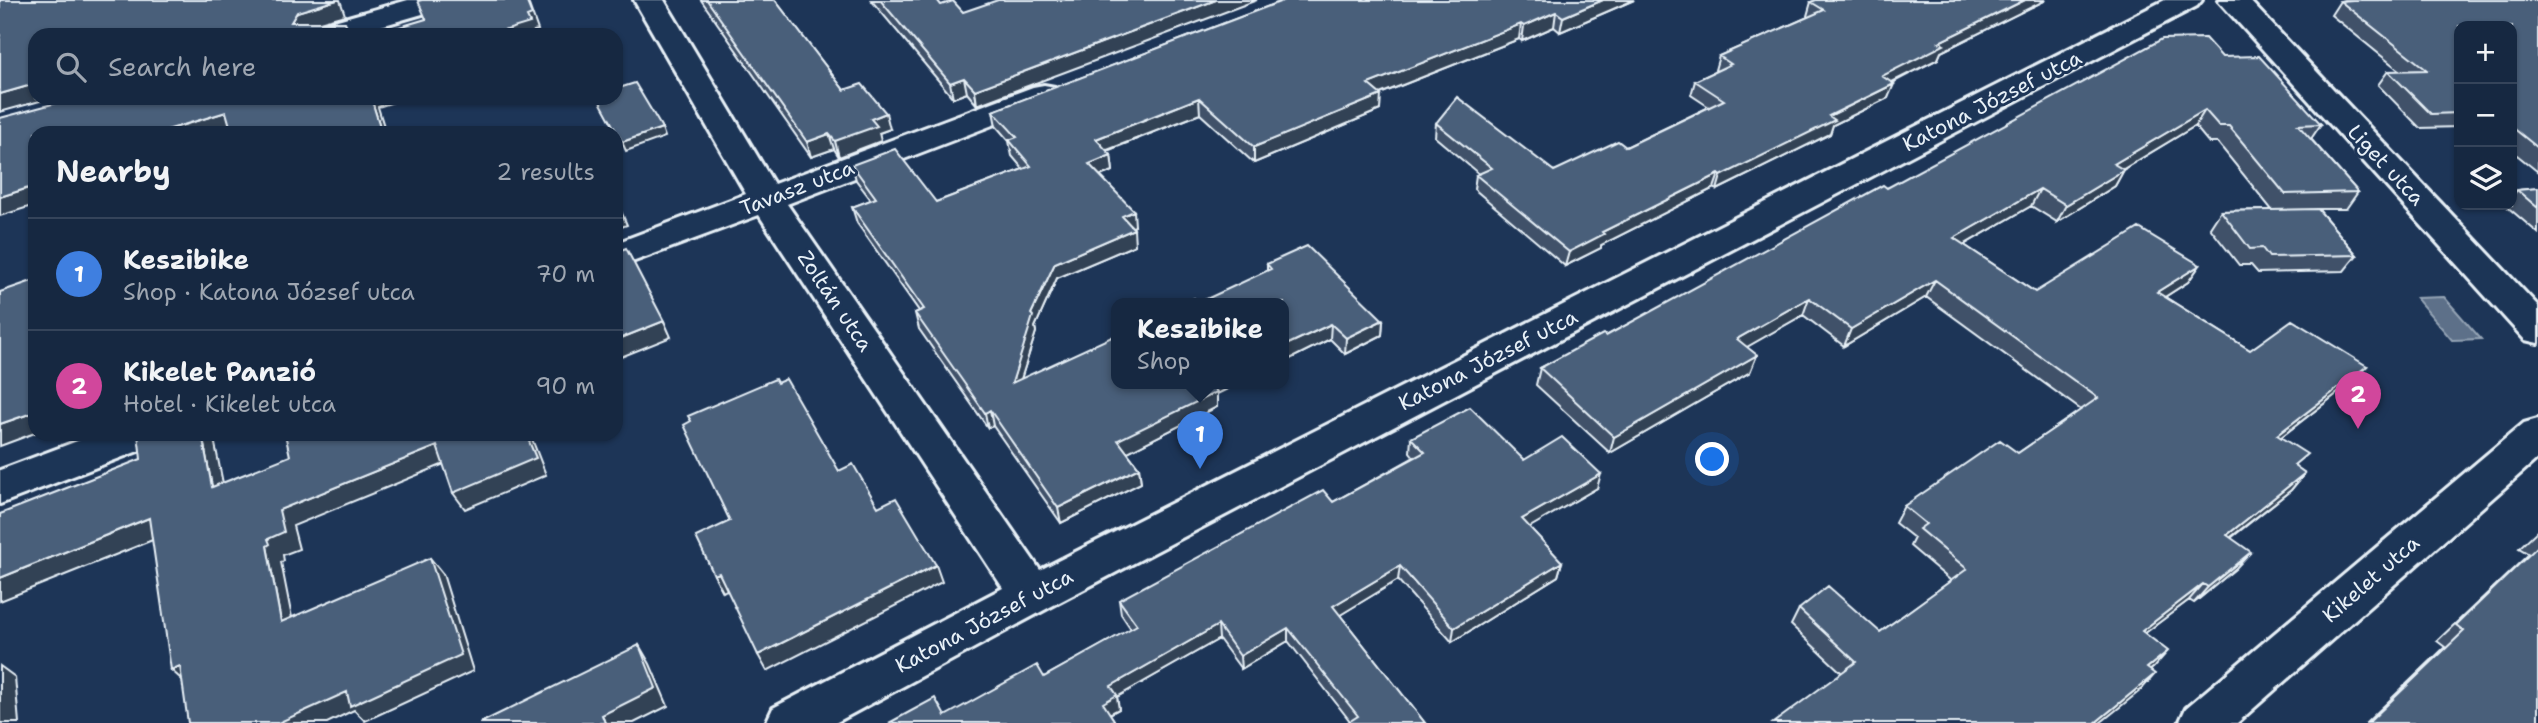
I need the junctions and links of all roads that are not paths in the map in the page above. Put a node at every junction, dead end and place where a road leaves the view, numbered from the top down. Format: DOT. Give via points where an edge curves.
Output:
graph roads {
  1 [pos="440,0"];
  2 [pos="649,0"];
  3 [pos="2187,0"];
  4 [pos="2233,0"];
  5 [pos="342,28"];
  6 [pos="1074,83"];
  7 [pos="766,199"];
  8 [pos="623,253"];
  9 [pos="2538,330"];
  10 [pos="2538,434"];
  11 [pos="122,441"];
  12 [pos="0,487"];
  13 [pos="1032,595"];
  14 [pos="790,723"];
  15 [pos="2203,723"];
  1 -- 5 [label="street"];
  2 -- 7 [label="street, Zoltán utca"];
  3 -- 13 [label="street, Katona József utca"];
  4 -- 9 [label="street, Liget utca"];
  6 -- 7 [label="street, Tavasz utca"];
  7 -- 8 [label="street, Tavasz utca"];
  7 -- 13 [label="street, Zoltán utca"];
  10 -- 15 [label="street, Kikelet utca"];
  11 -- 12 [label="street"];
  13 -- 14 [label="street, Katona József utca"];
}
